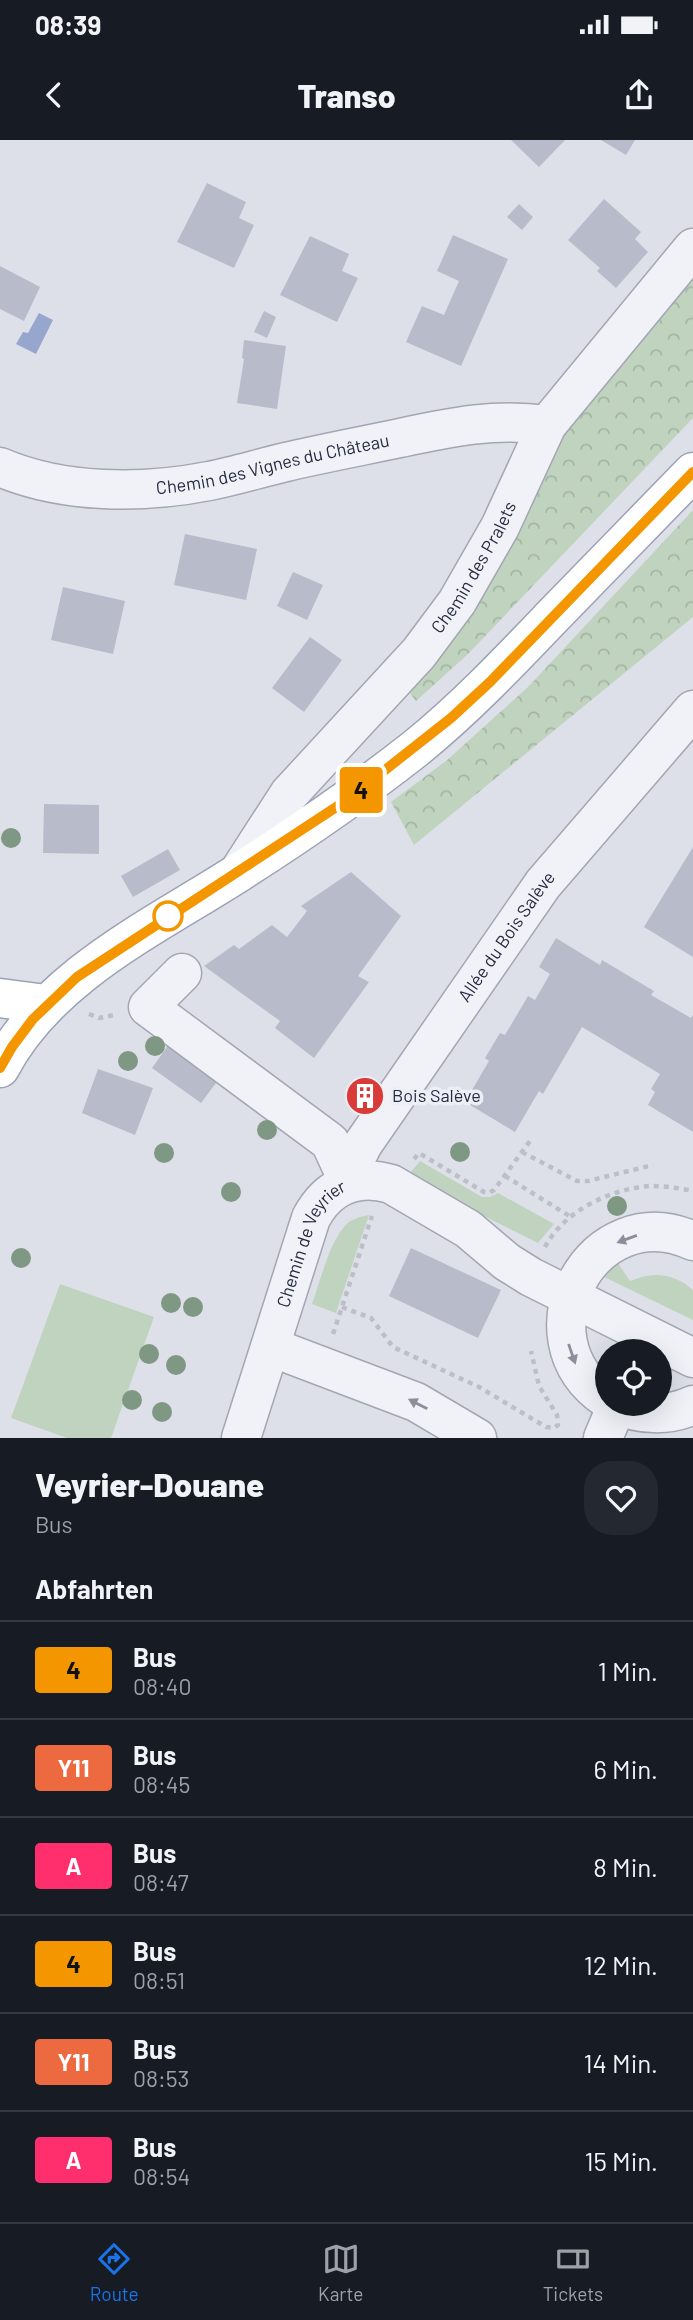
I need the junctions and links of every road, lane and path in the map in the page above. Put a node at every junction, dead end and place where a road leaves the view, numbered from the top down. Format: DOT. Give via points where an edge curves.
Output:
graph roads {
  1 [pos="693,248"];
  2 [pos="547,425"];
  3 [pos="0,467"];
  4 [pos="693,472"];
  5 [pos="693,710"];
  6 [pos="238,873"];
  7 [pos="182,973"];
  8 [pos="0,998"];
  9 [pos="34,1018"];
  10 [pos="0,1068"];
  11 [pos="530,1141"];
  12 [pos="522,1152"];
  13 [pos="653,1165"];
  14 [pos="505,1176"];
  15 [pos="349,1183"];
  16 [pos="391,1184"];
  17 [pos="571,1217"];
  18 [pos="693,1241"];
  19 [pos="575,1286"];
  20 [pos="342,1307"];
  21 [pos="693,1330"];
  22 [pos="271,1347"];
  23 [pos="531,1347"];
  24 [pos="693,1357"];
  25 [pos="322,1365"];
  26 [pos="595,1391"];
  27 [pos="693,1405"];
  28 [pos="672,1412"];
  29 [pos="241,1438"];
  30 [pos="477,1438"];
  1 -- 2 [label="street, Chemin des Pralets"];
  2 -- 3 [label="street, Chemin des Vignes du Château" via="515,421 458,426 211,481 155,488 97,488 34,478"];
  2 -- 6 [label="street, Chemin des Pralets" via="500,527 457,602 419,653 289,794"];
  4 -- 6 [label="main road" via="451,718 347,800"];
  5 -- 15 [label="street, Allée du Bois Salève" via="543,884 357,1154"];
  6 -- 9 [label="main road" via="94,965"];
  7 -- 15 [label="street" via="148,1007 330,1142"];
  8 -- 9 [label="main road"];
  9 -- 10 [label="main road"];
  11 -- 12 [label="path"];
  12 -- 13 [label="path" via="577,1181"];
  12 -- 14 [label="path"];
  14 -- 16 [label="path" via="487,1193 419,1153"];
  14 -- 17 [label="path"];
  15 -- 16 [label="street, Chemin de Veyrier"];
  15 -- 22 [label="street, Chemin de Veyrier" via="329,1194 311,1218"];
  16 -- 19 [label="street, Chemin de Veyrier" via="468,1229 519,1270"];
  16 -- 20 [label="path" via="374,1210"];
  18 -- 19 [label="street, one-way" via="660,1233 620,1240 597,1255"];
  19 -- 21 [label="street, Chemin de Veyrier"];
  19 -- 24 [label="street, Chemin de Veyrier"];
  19 -- 26 [label="street, one-way" via="566,1325 570,1352"];
  20 -- 23 [label="path" via="371,1318 393,1347 554,1428 557,1415 539,1386"];
  20 -- 25 [label="path"];
  22 -- 25 [label="street"];
  22 -- 29 [label="street, Chemin de Veyrier"];
  30 -- 25 [label="street, one-way" via="416,1402"];
  27 -- 28 [label="street"];
}
